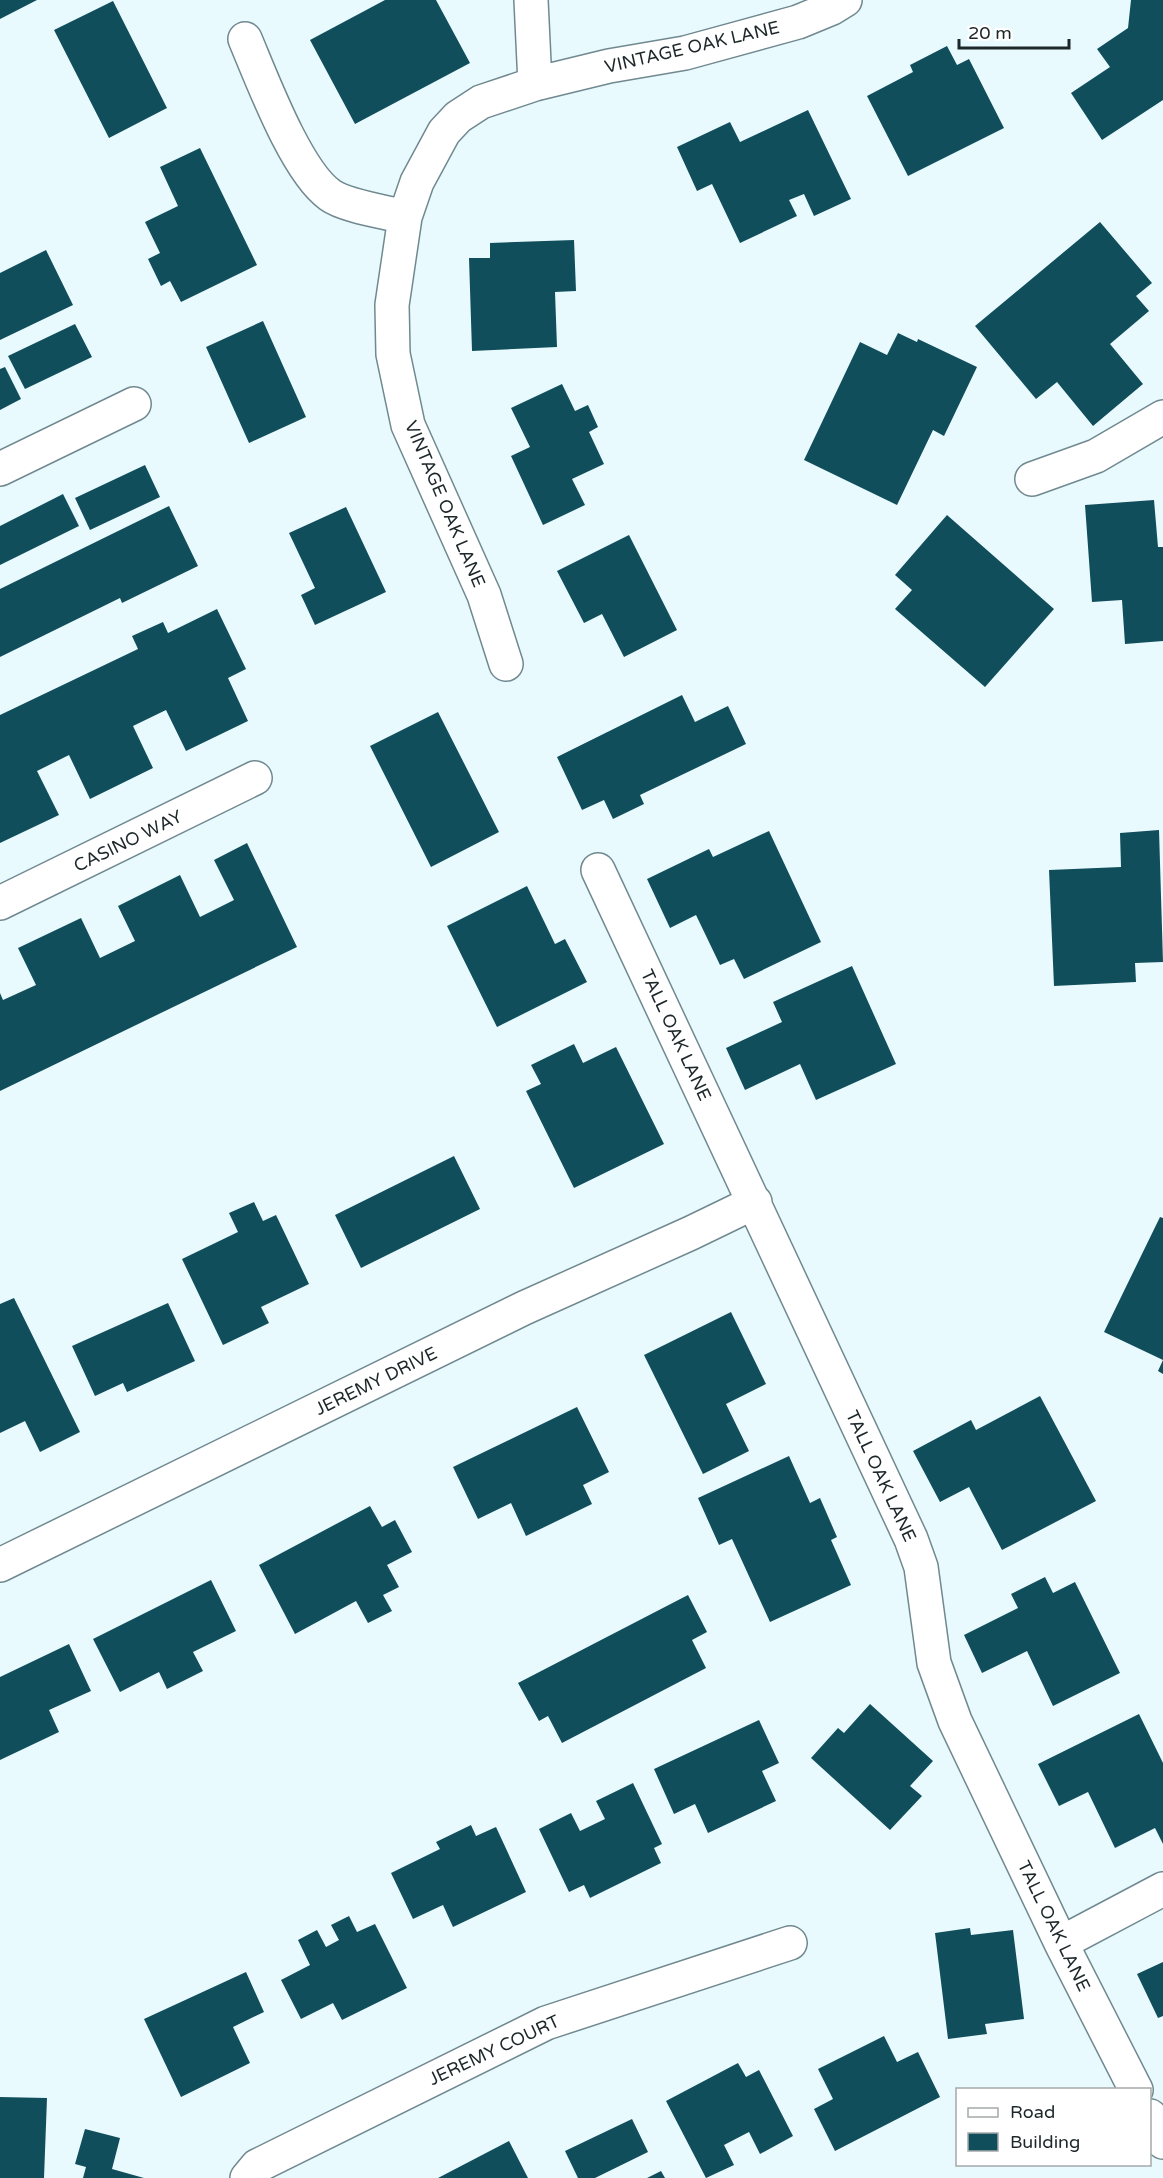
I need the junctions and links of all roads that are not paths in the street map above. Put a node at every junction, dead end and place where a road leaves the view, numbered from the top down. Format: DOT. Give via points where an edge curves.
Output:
graph roads {
  1 [pos="531,0"];
  2 [pos="845,0"];
  3 [pos="245,39"];
  4 [pos="535,84"];
  5 [pos="405,218"];
  6 [pos="134,404"];
  7 [pos="1163,417"];
  8 [pos="0,469"];
  9 [pos="1032,479"];
  10 [pos="506,664"];
  11 [pos="255,778"];
  12 [pos="598,870"];
  13 [pos="0,903"];
  14 [pos="755,1202"];
  15 [pos="0,1564"];
  16 [pos="1163,1889"];
  17 [pos="790,1943"];
  18 [pos="1061,1943"];
  19 [pos="1135,2088"];
  20 [pos="1151,2120"];
  21 [pos="1163,2142"];
  22 [pos="247,2178"];
  1 -- 4 [label="street"];
  2 -- 4 [label="street, VINTAGE OAK LANE" via="798,22 685,52"];
  3 -- 5 [label="street" via="281,122 309,172 330,196"];
  4 -- 5 [label="street, VINTAGE OAK LANE" via="481,102 458,117 444,132 417,182"];
  5 -- 10 [label="street, VINTAGE OAK LANE" via="392,305 393,354 408,425 484,595"];
  6 -- 8 [label="street"];
  7 -- 9 [label="street" via="1096,456"];
  11 -- 13 [label="street, CASINO WAY"];
  12 -- 14 [label="street, TALL OAK LANE"];
  14 -- 15 [label="street, JEREMY DRIVE" via="524,1308"];
  14 -- 18 [label="street, TALL OAK LANE" via="911,1539 921,1567 934,1663 955,1721"];
  16 -- 18 [label="street"];
  17 -- 22 [label="street, JEREMY COURT" via="546,2023 257,2166"];
  18 -- 19 [label="street, TALL OAK LANE"];
  20 -- 21 [label="street"];
}
